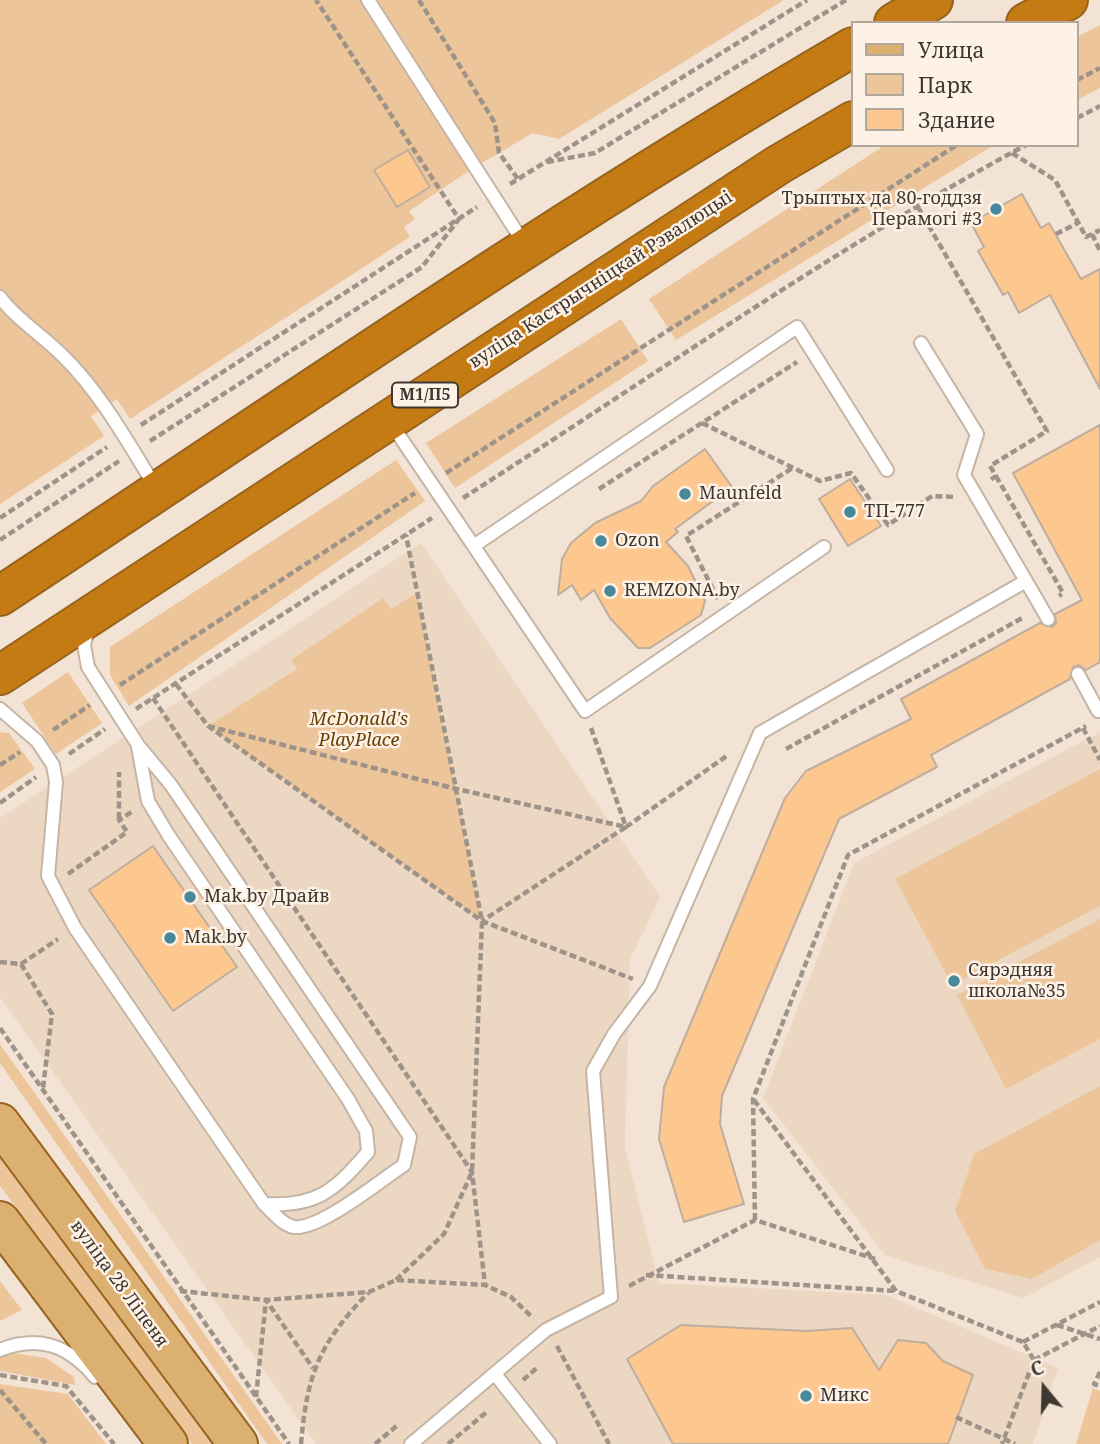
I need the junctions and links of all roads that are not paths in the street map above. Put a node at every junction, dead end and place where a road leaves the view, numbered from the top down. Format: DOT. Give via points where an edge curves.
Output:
graph roads {
  1 [pos="369,0"];
  2 [pos="933,0"];
  3 [pos="1068,0"];
  4 [pos="897,21"];
  5 [pos="1030,21"];
  6 [pos="852,48"];
  7 [pos="852,122"];
  8 [pos="527,248"];
  9 [pos="0,297"];
  10 [pos="921,343"];
  11 [pos="388,419"];
  12 [pos="887,470"];
  13 [pos="158,492"];
  14 [pos="475,545"];
  15 [pos="824,547"];
  16 [pos="1026,581"];
  17 [pos="0,596"];
  18 [pos="91,615"];
  19 [pos="1048,619"];
  20 [pos="1078,674"];
  21 [pos="0,675"];
  22 [pos="0,709"];
  23 [pos="1094,717"];
  24 [pos="138,745"];
  25 [pos="0,1123"];
  26 [pos="264,1204"];
  27 [pos="0,1222"];
  28 [pos="0,1349"];
  29 [pos="495,1374"];
  30 [pos="106,1390"];
  31 [pos="134,1420"];
  32 [pos="165,1444"];
  33 [pos="238,1444"];
  34 [pos="411,1444"];
  35 [pos="550,1444"];
  1 -- 8 [label="lane"];
  2 -- 4 [label="highway"];
  3 -- 5 [label="highway"];
  6 -- 8 [label="highway"];
  7 -- 11 [label="highway, вуліца Кастрычніцкай Рэвалюцыі / М1/П5"];
  8 -- 13 [label="highway"];
  9 -- 13 [label="lane" via="64,357 124,437"];
  10 -- 16 [label="lane" via="977,434 964,475"];
  11 -- 14 [label="lane"];
  11 -- 18 [label="highway, вуліца Кастрычніцкай Рэвалюцыі / М1/П5"];
  12 -- 14 [label="lane" via="797,327"];
  13 -- 17 [label="highway"];
  14 -- 15 [label="lane" via="585,711"];
  16 -- 19 [label="lane"];
  16 -- 29 [label="lane" via="760,733 650,986 593,1071 611,1297 545,1330"];
  18 -- 21 [label="highway, вуліца Кастрычніцкай Рэвалюцыі / М1/П5"];
  18 -- 24 [label="lane" via="84,645 88,667"];
  20 -- 23 [label="lane"];
  22 -- 26 [label="lane" via="37,741 53,765 56,782 48,876 75,928"];
  24 -- 26 [label="lane" via="148,801 366,1131 368,1152 346,1178 296,1206"];
  24 -- 26 [label="lane" via="171,785 410,1137 404,1165 316,1223 296,1227 284,1223"];
  25 -- 33 [label="main road, вуліца 28 Ліпеня"];
  27 -- 32 [label="main road"];
  28 -- 30 [label="lane" via="22,1343 64,1348"];
  29 -- 34 [label="lane"];
  29 -- 35 [label="lane"];
  31 -- 32 [label="lane"];
}
